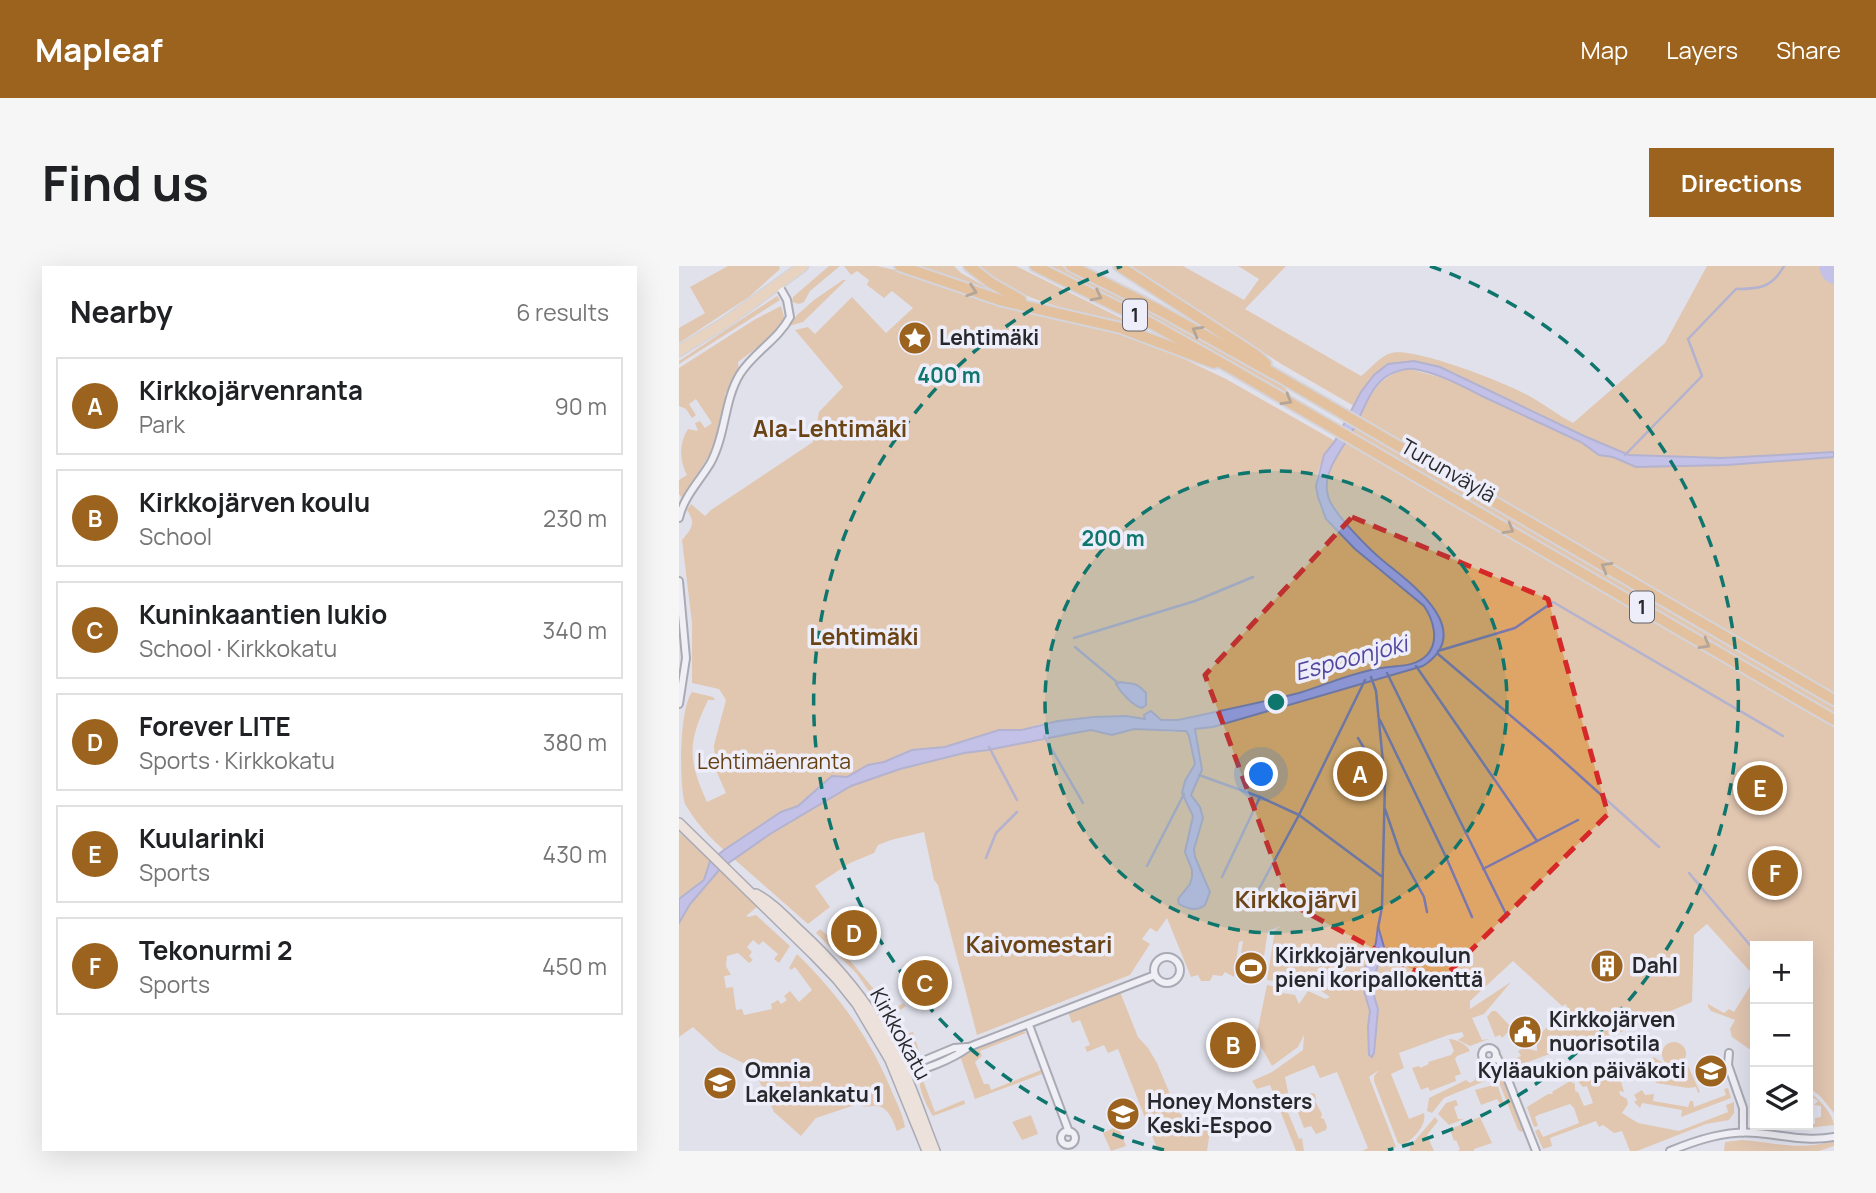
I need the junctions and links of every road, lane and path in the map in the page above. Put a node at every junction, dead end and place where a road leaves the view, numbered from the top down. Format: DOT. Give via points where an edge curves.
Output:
graph roads {
  1 [pos="794,266"];
  2 [pos="803,266"];
  3 [pos="900,266"];
  4 [pos="969,266"];
  5 [pos="1035,266"];
  6 [pos="1071,266"];
  7 [pos="1119,266"];
  8 [pos="778,284"];
  9 [pos="1033,306"];
  10 [pos="679,351"];
  11 [pos="1232,369"];
  12 [pos="1278,376"];
  13 [pos="679,519"];
  14 [pos="679,581"];
  15 [pos="1834,701"];
  16 [pos="679,704"];
  17 [pos="1834,720"];
  18 [pos="679,823"];
  19 [pos="1155,975"];
  20 [pos="1029,1025"];
  21 [pos="1728,1052"];
  22 [pos="1497,1056"];
  23 [pos="901,1072"];
  24 [pos="1069,1132"];
  25 [pos="1743,1133"];
  26 [pos="1834,1138"];
  27 [pos="1683,1146"];
  28 [pos="927,1151"];
  29 [pos="935,1151"];
  30 [pos="1536,1151"];
  31 [pos="1670,1151"];
  32 [pos="1689,1151"];
  1 -- 8 [label="main road"];
  2 -- 8 [label="main road"];
  3 -- 9 [label="highway, one-way"];
  4 -- 9 [label="highway"];
  5 -- 11 [label="highway, Turunväylä / 1, one-way"];
  12 -- 6 [label="highway, Turunväylä / 1, one-way"];
  7 -- 12 [label="highway" via="1256,355"];
  8 -- 10 [label="main road"];
  8 -- 13 [label="street" via="790,317 781,333 740,373 720,441"];
  9 -- 11 [label="highway" via="1121,328"];
  11 -- 17 [label="highway, Turunväylä / 1, one-way"];
  15 -- 12 [label="highway, Turunväylä / 1, one-way"];
  14 -- 16 [label="street" via="686,657"];
  18 -- 23 [label="main road, Kirkkokatu" via="843,974 876,1019"];
  19 -- 19 [label="street" via="1171,982 1179,975 1179,964 1171,957 1160,959"];
  19 -- 20 [label="street"];
  20 -- 23 [label="street"];
  20 -- 24 [label="street"];
  21 -- 25 [label="street" via="1743,1108"];
  22 -- 30 [label="street"];
  23 -- 28 [label="main road, Kirkkokatu"];
  23 -- 29 [label="main road, Kirkkokatu"];
  25 -- 26 [label="street" via="1800,1140"];
  25 -- 27 [label="street"];
  27 -- 31 [label="street"];
  27 -- 32 [label="street"];
}
